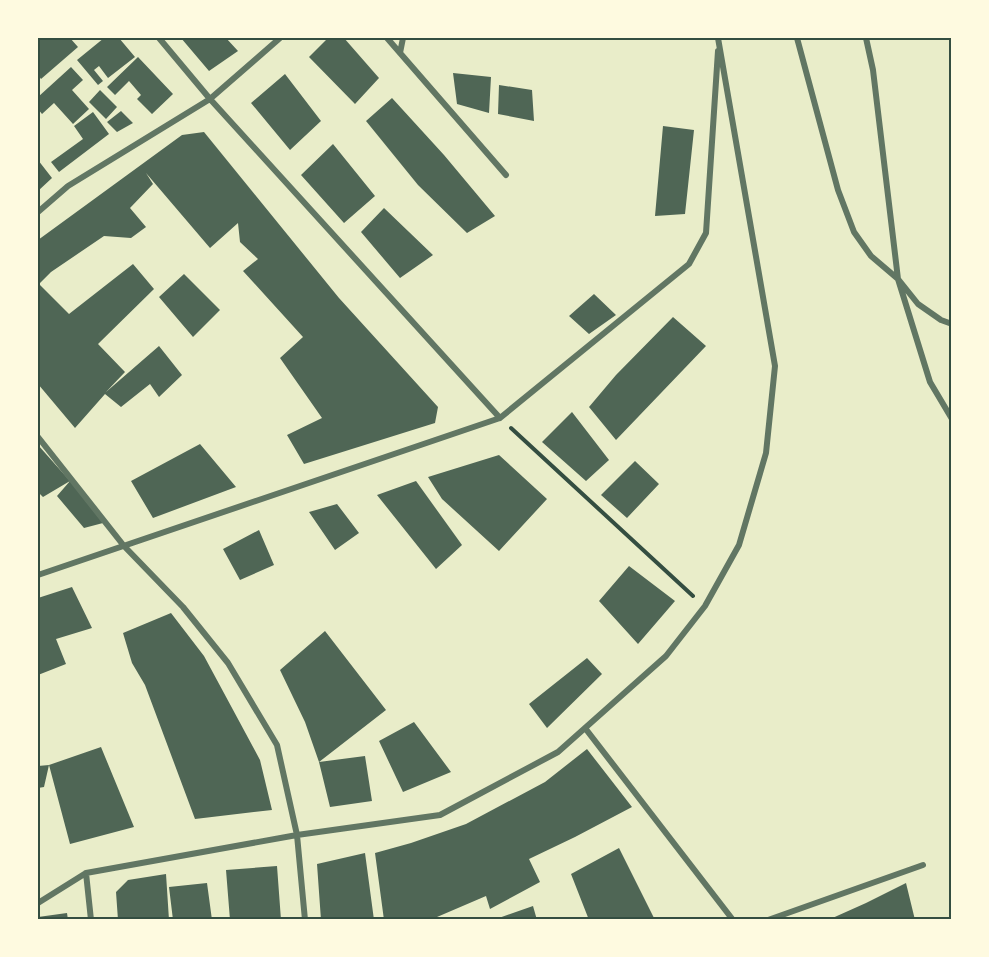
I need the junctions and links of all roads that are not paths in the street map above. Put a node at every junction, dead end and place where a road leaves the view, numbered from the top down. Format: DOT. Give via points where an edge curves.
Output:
graph roads {
  1 [pos="159,38"];
  2 [pos="280,38"];
  3 [pos="387,38"];
  4 [pos="403,38"];
  5 [pos="797,38"];
  6 [pos="866,38"];
  7 [pos="719,40"];
  8 [pos="400,53"];
  9 [pos="210,99"];
  10 [pos="506,175"];
  11 [pos="38,212"];
  12 [pos="898,279"];
  13 [pos="951,324"];
  14 [pos="500,418"];
  15 [pos="951,419"];
  16 [pos="38,437"];
  17 [pos="124,546"];
  18 [pos="38,576"];
  19 [pos="585,728"];
  20 [pos="297,835"];
  21 [pos="923,865"];
  22 [pos="86,873"];
  23 [pos="38,903"];
  24 [pos="91,920"];
  25 [pos="305,920"];
  26 [pos="733,920"];
  27 [pos="768,920"];
  1 -- 9 [label="street"];
  2 -- 9 [label="street"];
  3 -- 8 [label="street"];
  4 -- 8 [label="street"];
  5 -- 12 [label="street" via="838,190 854,232 871,256"];
  6 -- 12 [label="street"];
  7 -- 14 [label="street" via="706,233 689,264"];
  7 -- 19 [label="street" via="775,366 766,453 739,545 705,606 666,656"];
  8 -- 10 [label="street"];
  9 -- 11 [label="street" via="68,186"];
  9 -- 14 [label="street"];
  12 -- 13 [label="street" via="918,304"];
  12 -- 15 [label="street" via="930,382"];
  14 -- 17 [label="street"];
  16 -- 17 [label="street"];
  17 -- 18 [label="street"];
  17 -- 20 [label="street" via="183,607 228,663 277,746"];
  19 -- 20 [label="street" via="558,752 440,815"];
  19 -- 26 [label="street"];
  20 -- 22 [label="street"];
  20 -- 25 [label="street"];
  21 -- 27 [label="street"];
  22 -- 23 [label="street"];
  22 -- 24 [label="street"];
}
